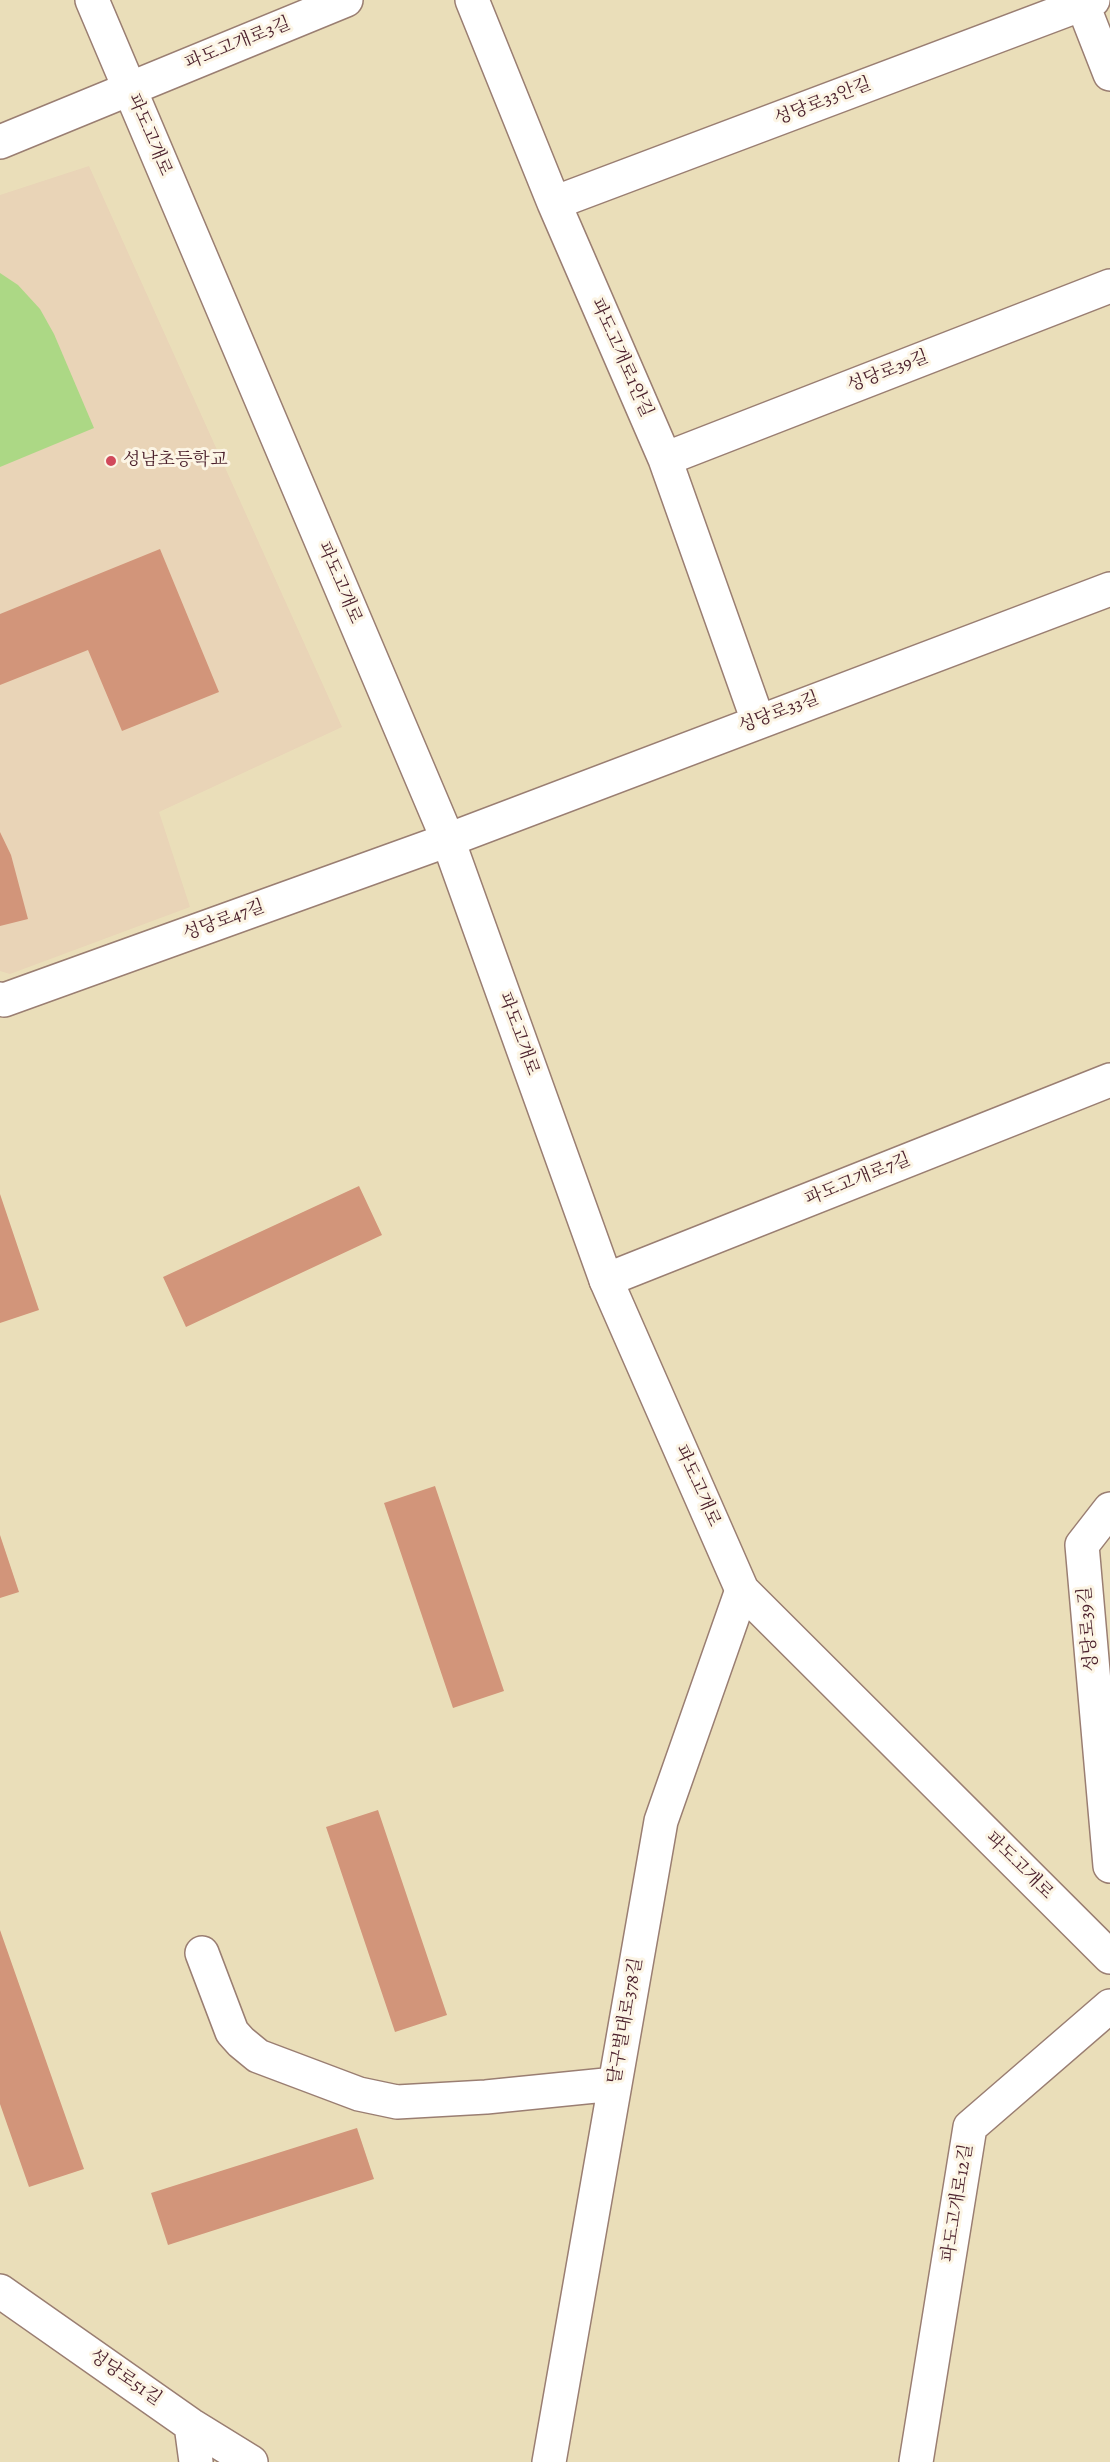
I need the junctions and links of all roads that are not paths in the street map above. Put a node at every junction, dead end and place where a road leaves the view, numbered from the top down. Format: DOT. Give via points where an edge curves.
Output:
graph roads {
  1 [pos="92,0"];
  2 [pos="346,0"];
  3 [pos="472,0"];
  4 [pos="1086,1"];
  5 [pos="1110,75"];
  6 [pos="129,88"];
  7 [pos="0,142"];
  8 [pos="554,203"];
  9 [pos="1110,286"];
  10 [pos="665,459"];
  11 [pos="1110,589"];
  12 [pos="758,721"];
  13 [pos="448,840"];
  14 [pos="0,999"];
  15 [pos="1110,1080"];
  16 [pos="606,1280"];
  17 [pos="1110,1509"];
  18 [pos="742,1590"];
  19 [pos="1110,1866"];
  20 [pos="202,1953"];
  21 [pos="1110,1957"];
  22 [pos="1110,2006"];
  23 [pos="615,2084"];
  24 [pos="0,2291"];
  25 [pos="191,2425"];
  26 [pos="196,2462"];
  27 [pos="251,2462"];
  28 [pos="549,2462"];
  29 [pos="916,2462"];
  1 -- 6 [label="street, 파도고개로"];
  2 -- 6 [label="street, 파도고개로3길"];
  3 -- 8 [label="street, 파도고개로1안길"];
  4 -- 5 [label="street"];
  4 -- 8 [label="street, 성당로33안길"];
  6 -- 7 [label="street, 파도고개로3길"];
  6 -- 13 [label="street, 파도고개로"];
  8 -- 10 [label="street, 파도고개로1안길"];
  9 -- 10 [label="street, 성당로39길"];
  10 -- 12 [label="street, 파도고개로1안길"];
  11 -- 12 [label="street, 성당로33길"];
  12 -- 13 [label="street, 성당로33길"];
  13 -- 14 [label="street, 성당로47길"];
  13 -- 16 [label="street, 파도고개로"];
  15 -- 16 [label="street, 파도고개로7길"];
  16 -- 18 [label="street, 파도고개로"];
  17 -- 19 [label="street, 성당로39길" via="1082,1545"];
  18 -- 21 [label="street, 파도고개로"];
  18 -- 23 [label="street, 달구벌대로378길" via="661,1821"];
  20 -- 23 [label="street" via="232,2032 240,2042 258,2056 359,2094 397,2102"];
  22 -- 29 [label="street, 파도고개로12길" via="970,2127"];
  23 -- 28 [label="street, 달구벌대로378길"];
  24 -- 25 [label="street, 성당로51길"];
  25 -- 26 [label="street"];
  25 -- 27 [label="street, 성당로51길"];
}
